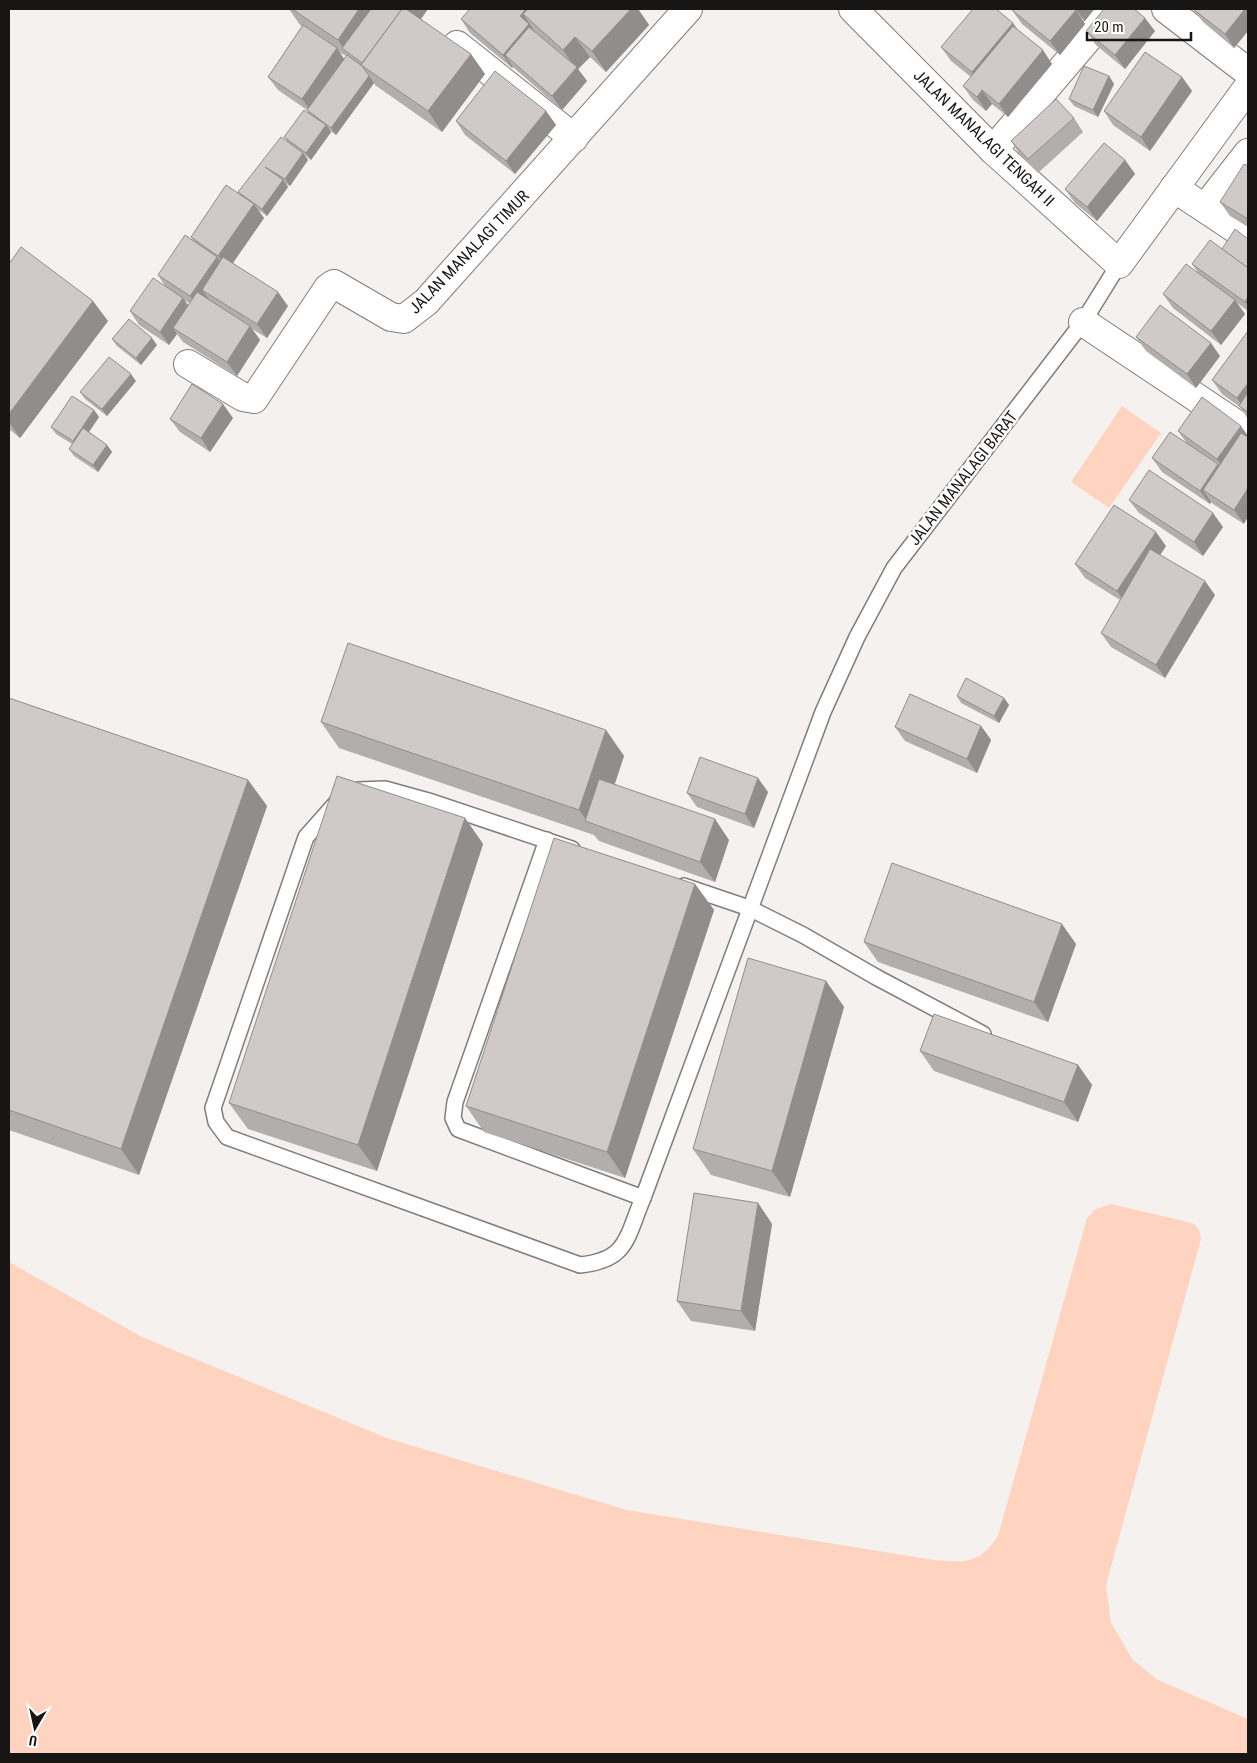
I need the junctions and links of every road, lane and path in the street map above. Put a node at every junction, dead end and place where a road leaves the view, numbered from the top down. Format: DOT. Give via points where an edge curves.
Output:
graph roads {
  1 [pos="688,9"];
  2 [pos="853,9"];
  3 [pos="1113,9"];
  4 [pos="1166,9"];
  5 [pos="457,44"];
  6 [pos="1248,72"];
  7 [pos="1248,87"];
  8 [pos="574,138"];
  9 [pos="993,150"];
  10 [pos="1248,153"];
  11 [pos="1174,188"];
  12 [pos="1205,208"];
  13 [pos="1248,236"];
  14 [pos="1119,264"];
  15 [pos="1083,322"];
  16 [pos="188,364"];
  17 [pos="1248,432"];
  18 [pos="547,840"];
  19 [pos="584,853"];
  20 [pos="666,881"];
  21 [pos="749,908"];
  22 [pos="991,1038"];
  23 [pos="643,1198"];
  1 -- 8 [label="street, JALAN MANALAGI TIMUR"];
  2 -- 9 [label="street, JALAN MANALAGI TENGAH II"];
  3 -- 9 [label="street"];
  4 -- 6 [label="street"];
  5 -- 8 [label="street"];
  7 -- 11 [label="street, JALAN MANALAGI BARAT"];
  8 -- 16 [label="street, JALAN MANALAGI TIMUR" via="426,302 404,319 391,317 334,284 328,288 254,399 243,397"];
  9 -- 14 [label="street, JALAN MANALAGI TENGAH II"];
  10 -- 12 [label="street"];
  11 -- 12 [label="street"];
  11 -- 14 [label="street, JALAN MANALAGI BARAT"];
  12 -- 13 [label="street"];
  14 -- 15 [label="lane, JALAN MANALAGI BARAT"];
  15 -- 17 [label="street"];
  15 -- 21 [label="lane, JALAN MANALAGI BARAT" via="894,568 857,637 823,712"];
  18 -- 19 [label="lane, JALAN MANALAGI BARAT"];
  18 -- 23 [label="lane" via="455,1102 453,1118 458,1129"];
  18 -- 23 [label="lane, JALAN MANALAGI BARAT" via="385,789 354,791 334,803 306,837 213,1108 216,1122 227,1137 580,1265 613,1257 623,1246"];
  20 -- 21 [label="lane"];
  21 -- 22 [label="lane"];
  21 -- 23 [label="lane, JALAN MANALAGI BARAT"];
}
